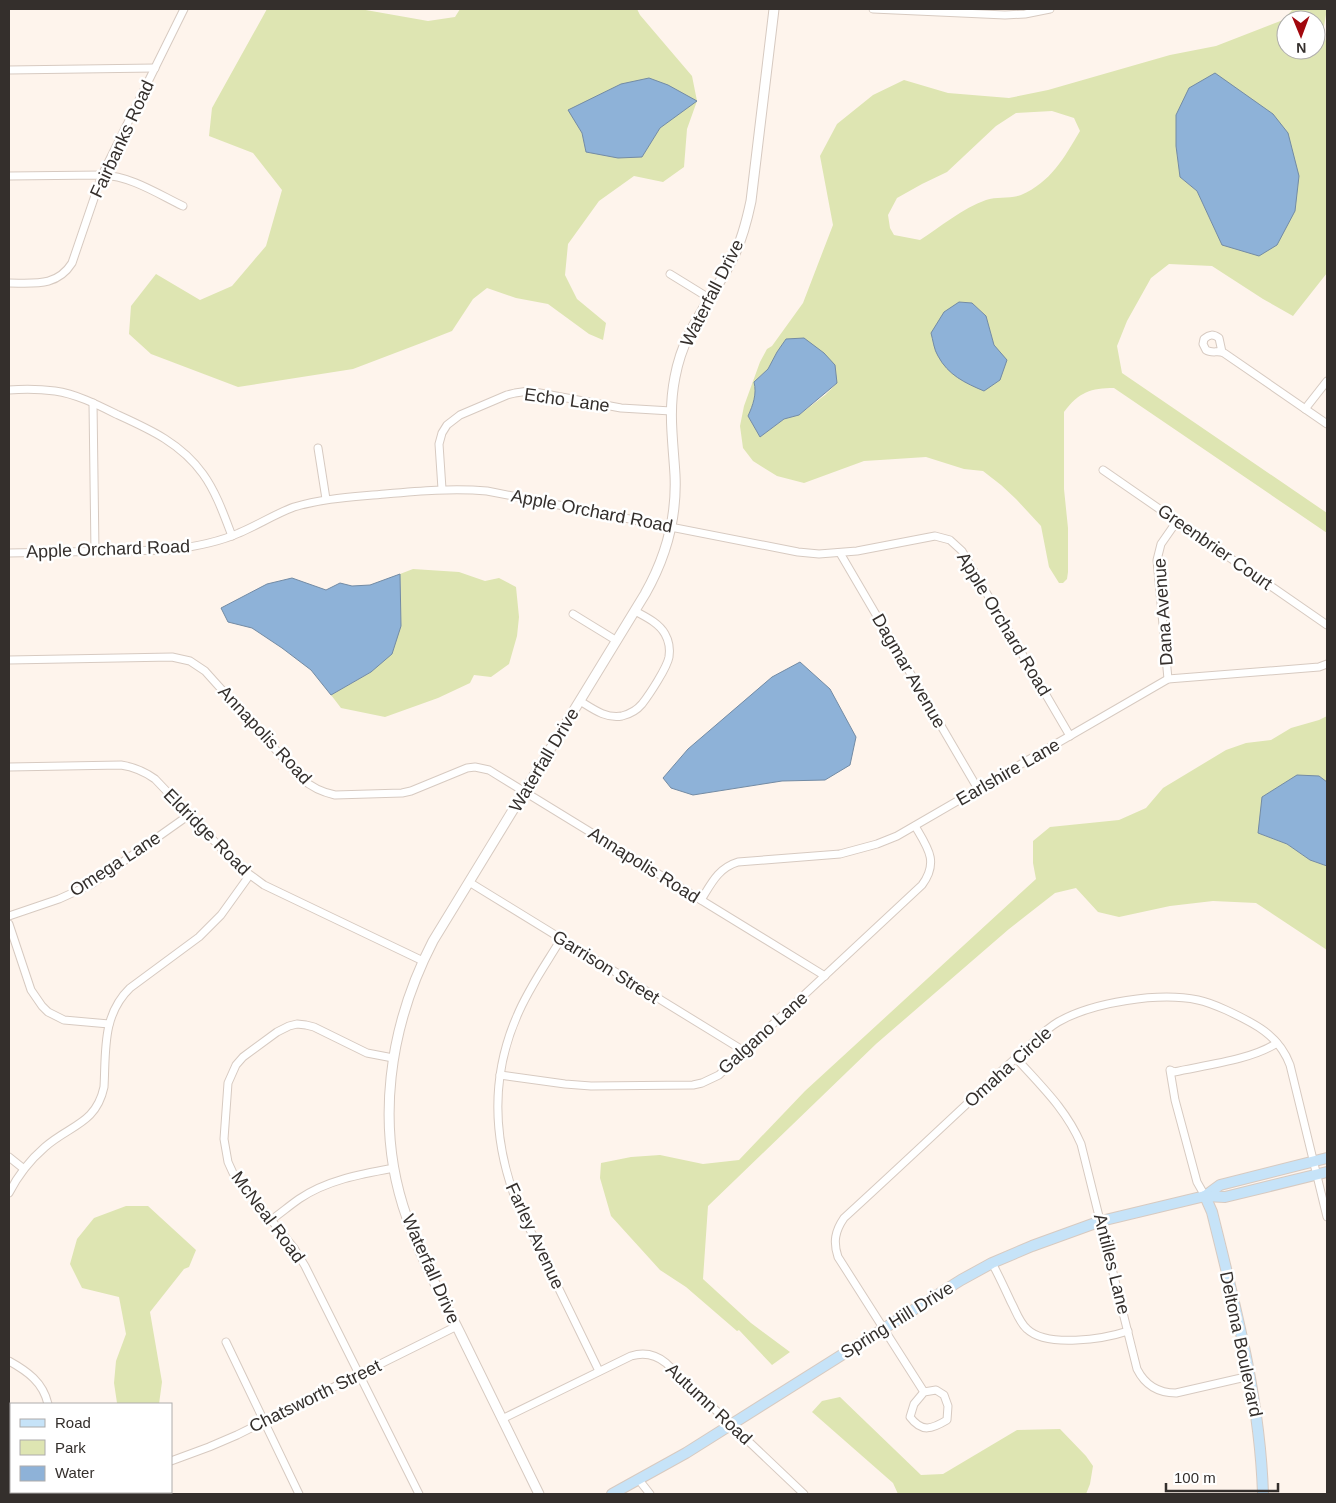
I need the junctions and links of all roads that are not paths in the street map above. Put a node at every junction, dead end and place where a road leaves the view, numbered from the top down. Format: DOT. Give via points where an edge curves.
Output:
graph roads {
  1 [pos="184,9"];
  2 [pos="774,9"];
  3 [pos="873,9"];
  4 [pos="1050,9"];
  5 [pos="935,10"];
  6 [pos="155,68"];
  7 [pos="9,70"];
  8 [pos="102,175"];
  9 [pos="9,176"];
  10 [pos="183,206"];
  11 [pos="670,274"];
  12 [pos="9,283"];
  13 [pos="709,298"];
  14 [pos="1222,352"];
  15 [pos="1327,381"];
  16 [pos="9,390"];
  17 [pos="93,403"];
  18 [pos="1305,409"];
  19 [pos="671,411"];
  20 [pos="1327,424"];
  21 [pos="318,448"];
  22 [pos="1103,470"];
  23 [pos="442,489"];
  24 [pos="326,499"];
  25 [pos="1177,521"];
  26 [pos="672,527"];
  27 [pos="232,536"];
  28 [pos="95,552"];
  29 [pos="9,553"];
  30 [pos="840,553"];
  31 [pos="635,611"];
  32 [pos="573,614"];
  33 [pos="1327,625"];
  34 [pos="617,641"];
  35 [pos="9,660"];
  36 [pos="1327,664"];
  37 [pos="1168,678"];
  38 [pos="580,701"];
  39 [pos="1070,736"];
  40 [pos="9,767"];
  41 [pos="978,789"];
  42 [pos="524,792"];
  43 [pos="189,815"];
  44 [pos="915,826"];
  45 [pos="249,876"];
  46 [pos="468,882"];
  47 [pos="701,900"];
  48 [pos="9,916"];
  49 [pos="9,924"];
  50 [pos="561,939"];
  51 [pos="423,961"];
  52 [pos="825,976"];
  53 [pos="109,1024"];
  54 [pos="1278,1042"];
  55 [pos="744,1051"];
  56 [pos="393,1058"];
  57 [pos="1016,1058"];
  58 [pos="500,1075"];
  59 [pos="9,1157"];
  60 [pos="1327,1158"];
  61 [pos="1313,1161"];
  62 [pos="394,1168"];
  63 [pos="24,1169"];
  64 [pos="1322,1174"];
  65 [pos="9,1193"];
  66 [pos="1205,1196"];
  67 [pos="1327,1217"];
  68 [pos="271,1220"];
  69 [pos="1101,1221"];
  70 [pos="992,1263"];
  71 [pos="456,1326"];
  72 [pos="883,1328"];
  73 [pos="1128,1331"];
  74 [pos="226,1342"];
  75 [pos="9,1361"];
  76 [pos="599,1371"];
  77 [pos="359,1375"];
  78 [pos="1250,1376"];
  79 [pos="924,1392"];
  80 [pos="48,1403"];
  81 [pos="502,1419"];
  82 [pos="263,1421"];
  83 [pos="731,1425"];
  84 [pos="172,1462"];
  85 [pos="639,1480"];
  86 [pos="299,1494"];
  87 [pos="418,1494"];
  88 [pos="539,1494"];
  89 [pos="612,1494"];
  90 [pos="650,1494"];
  91 [pos="804,1494"];
  92 [pos="1263,1494"];
  1 -- 6 [label="street, Fairbanks Road"];
  2 -- 13 [label="street, Waterfall Drive" via="748,219 733,258"];
  3 -- 5 [label="street"];
  4 -- 5 [label="street" via="1005,15"];
  6 -- 7 [label="street"];
  6 -- 8 [label="street, Fairbanks Road"];
  8 -- 9 [label="street"];
  8 -- 10 [label="street" via="127,180"];
  8 -- 12 [label="street, Fairbanks Road" via="72,263 63,275 50,282"];
  11 -- 13 [label="street"];
  13 -- 19 [label="street, Waterfall Drive" via="680,357"];
  14 -- 18 [label="street"];
  15 -- 18 [label="street"];
  16 -- 17 [label="street" via="55,391"];
  17 -- 27 [label="street" via="157,433 184,452 211,487"];
  17 -- 28 [label="street"];
  18 -- 20 [label="street"];
  19 -- 23 [label="street, Echo Lane" via="620,408 530,391 515,392 460,415 447,425 439,444"];
  19 -- 26 [label="street, Waterfall Drive" via="675,494"];
  21 -- 24 [label="street"];
  22 -- 25 [label="street, Greenbrier Court"];
  23 -- 24 [label="street, Apple Orchard Road"];
  23 -- 26 [label="street, Apple Orchard Road" via="488,491"];
  24 -- 27 [label="street, Apple Orchard Road" via="275,514"];
  25 -- 33 [label="street, Greenbrier Court"];
  25 -- 37 [label="street, Dana Avenue" via="1161,544 1157,560"];
  26 -- 30 [label="street, Apple Orchard Road" via="798,552"];
  26 -- 31 [label="street, Waterfall Drive" via="661,563"];
  27 -- 28 [label="street, Apple Orchard Road" via="191,548"];
  28 -- 29 [label="street, Apple Orchard Road"];
  30 -- 39 [label="street, Apple Orchard Road" via="935,536 957,545"];
  30 -- 41 [label="street, Dagmar Avenue"];
  31 -- 34 [label="street, Waterfall Drive"];
  31 -- 38 [label="street" via="655,623 665,634 669,650 666,665 642,704 629,714 607,715"];
  32 -- 34 [label="street"];
  34 -- 38 [label="street, Waterfall Drive"];
  35 -- 42 [label="street, Annapolis Road" via="172,657 190,661 205,671 300,778 326,793 402,793 475,767 490,770"];
  36 -- 37 [label="street, Earlshire Lane"];
  37 -- 39 [label="street, Earlshire Lane"];
  38 -- 42 [label="street, Waterfall Drive"];
  39 -- 41 [label="street, Earlshire Lane"];
  40 -- 43 [label="street, Eldridge Road" via="131,767 155,779"];
  41 -- 44 [label="street, Earlshire Lane"];
  42 -- 46 [label="street, Waterfall Drive"];
  42 -- 47 [label="street, Annapolis Road"];
  43 -- 45 [label="street, Eldridge Road"];
  43 -- 48 [label="street, Omega Lane" via="90,884 59,899"];
  44 -- 47 [label="street, Earlshire Lane" via="858,850 732,864 721,870"];
  44 -- 52 [label="street, Galgano Lane" via="930,853 928,878"];
  45 -- 51 [label="street, Eldridge Road"];
  45 -- 53 [label="street" via="221,915 199,937 123,995"];
  46 -- 50 [label="street, Garrison Street"];
  46 -- 51 [label="street, Waterfall Drive"];
  47 -- 52 [label="street, Annapolis Road"];
  49 -- 53 [label="street" via="31,990 42,1006 64,1020"];
  50 -- 55 [label="street, Garrison Street"];
  50 -- 58 [label="street, Farley Avenue" via="517,1015"];
  51 -- 56 [label="street, Waterfall Drive" via="405,1006"];
  52 -- 55 [label="street, Galgano Lane"];
  53 -- 63 [label="street" via="104,1087 97,1107 84,1122 46,1146"];
  54 -- 57 [label="street, Omaha Circle" via="1242,1018 1200,1001 1131,1000 1075,1014 1046,1030"];
  54 -- 61 [label="street, Omaha Circle" via="1290,1065"];
  54 -- 66 [label="street" via="1265,1050 1238,1058 1174,1072 1170,1070 1197,1182"];
  55 -- 58 [label="street, Galgano Lane" via="718,1075 692,1085 591,1086"];
  56 -- 62 [label="street, Waterfall Drive" via="389,1108"];
  56 -- 68 [label="street, McNeal Road" via="368,1053 314,1027 297,1024 277,1032 236,1065 226,1092 225,1150 233,1173"];
  57 -- 69 [label="street, Antilles Lane" via="1058,1104 1076,1132 1086,1158"];
  57 -- 72 [label="street, Omaha Circle" via="839,1225 834,1241 838,1257"];
  58 -- 76 [label="street, Farley Avenue" via="500,1140 509,1183"];
  59 -- 63 [label="street"];
  60 -- 61 [label="main road, Spring Hill Drive"];
  61 -- 64 [label="street, Omaha Circle"];
  61 -- 66 [label="main road, Spring Hill Drive" via="1220,1185"];
  62 -- 68 [label="street" via="334,1182 300,1198"];
  62 -- 71 [label="street, Waterfall Drive" via="415,1241"];
  63 -- 65 [label="street"];
  64 -- 66 [label="main road, Spring Hill Drive" via="1225,1197"];
  64 -- 67 [label="street, Omaha Circle"];
  66 -- 69 [label="main road, Spring Hill Drive"];
  66 -- 78 [label="main road, Deltona Boulevard" via="1212,1212"];
  68 -- 77 [label="street, McNeal Road" via="305,1266"];
  69 -- 70 [label="main road, Spring Hill Drive"];
  69 -- 73 [label="street, Antilles Lane"];
  70 -- 72 [label="main road, Spring Hill Drive"];
  70 -- 73 [label="street" via="1021,1321 1032,1333 1075,1340 1111,1337"];
  71 -- 77 [label="street, Chatsworth Street"];
  71 -- 81 [label="street, Waterfall Drive"];
  72 -- 79 [label="street, Omaha Circle"];
  72 -- 83 [label="main road, Spring Hill Drive"];
  73 -- 78 [label="street, Antilles Lane" via="1137,1369 1146,1383 1159,1391 1176,1393"];
  74 -- 82 [label="street"];
  75 -- 80 [label="street" via="37,1381"];
  76 -- 81 [label="street"];
  76 -- 83 [label="street, Autumn Road" via="631,1356 654,1356 666,1363"];
  77 -- 82 [label="street, Chatsworth Street"];
  77 -- 87 [label="street, McNeal Road"];
  78 -- 92 [label="main road, Deltona Boulevard"];
  79 -- 79 [label="street" via="936,1390 944,1395 948,1406 946,1420 937,1426 916,1426 910,1417 914,1404"];
  81 -- 88 [label="street, Waterfall Drive"];
  82 -- 84 [label="street, Chatsworth Street"];
  82 -- 86 [label="street"];
  83 -- 85 [label="main road, Spring Hill Drive"];
  83 -- 91 [label="street, Autumn Road"];
  85 -- 89 [label="main road, Spring Hill Drive"];
  85 -- 90 [label="street"];
}
